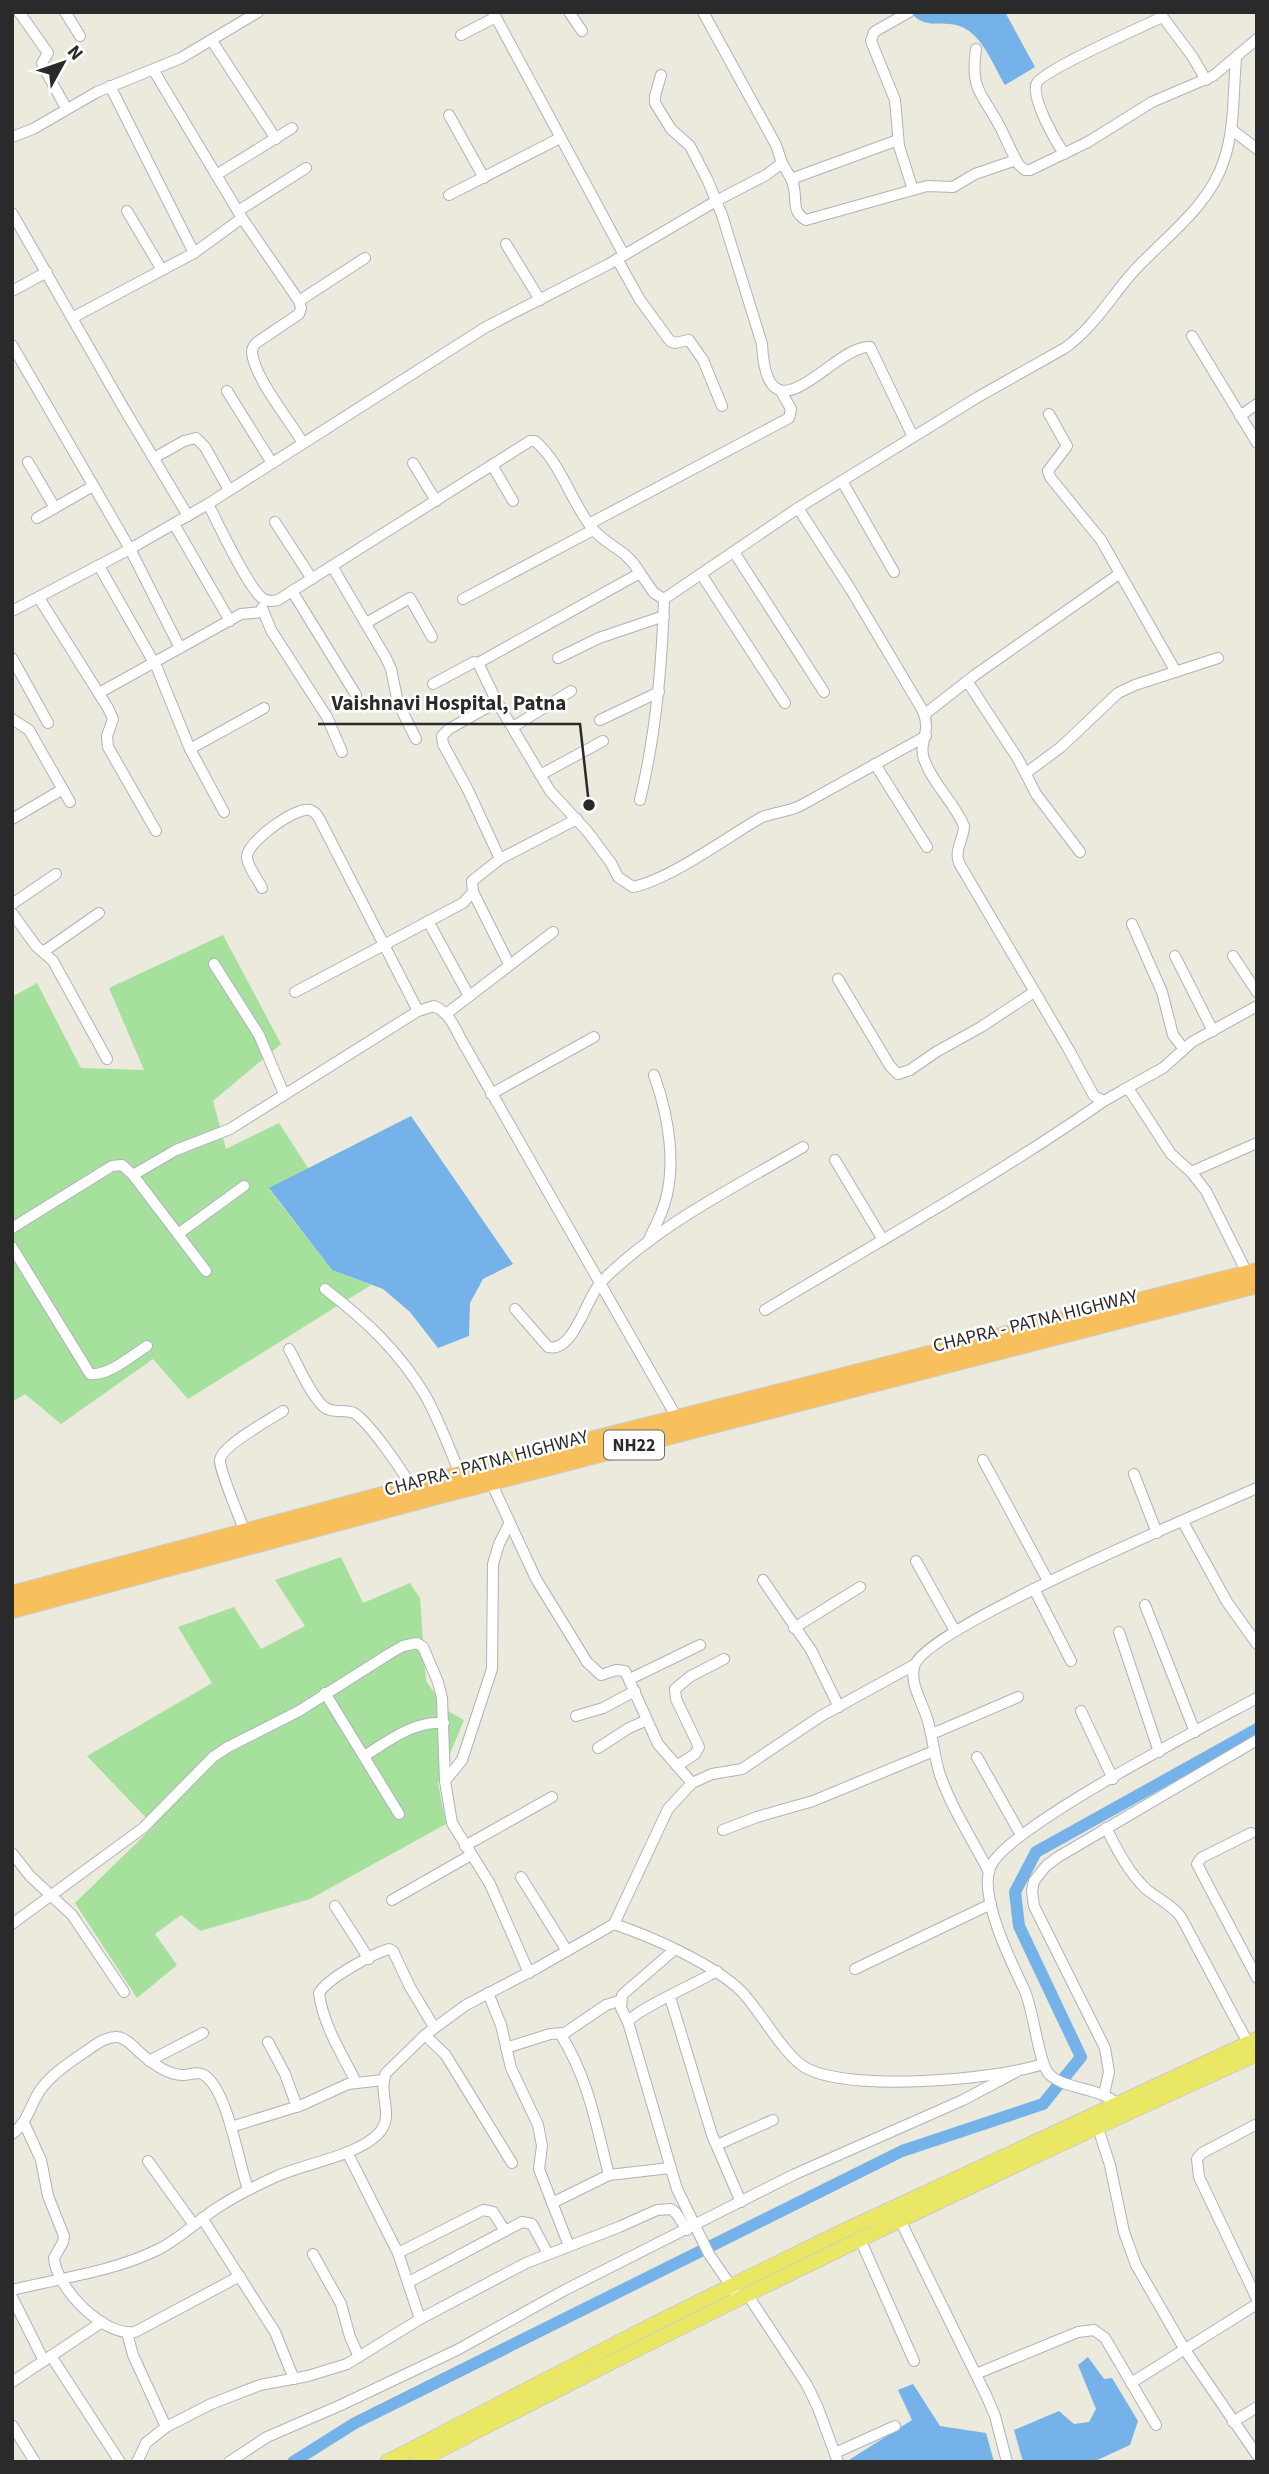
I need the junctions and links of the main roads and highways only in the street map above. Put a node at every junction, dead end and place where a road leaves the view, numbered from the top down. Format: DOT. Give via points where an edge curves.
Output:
graph roads {
  1 [pos="1254,1276"];
  2 [pos="12,1594"];
  3 [pos="12,1610"];
  4 [pos="1254,2045"];
  5 [pos="1123,2109"];
  6 [pos="897,2214"];
  7 [pos="739,2293"];
  8 [pos="387,2462"];
  9 [pos="417,2462"];
  1 -- 2 [label="highway, CHAPRA - PATNA HIGHWAY / NH22" via="677,1418"];
  1 -- 3 [label="highway, CHAPRA - PATNA HIGHWAY / NH22"];
  4 -- 5 [label="main road"];
  5 -- 6 [label="main road"];
  5 -- 6 [label="main road" via="1098,2128"];
  6 -- 7 [label="main road" via="860,2239"];
  6 -- 7 [label="main road" via="824,2240"];
  7 -- 8 [label="main road"];
  7 -- 9 [label="main road"];
}
